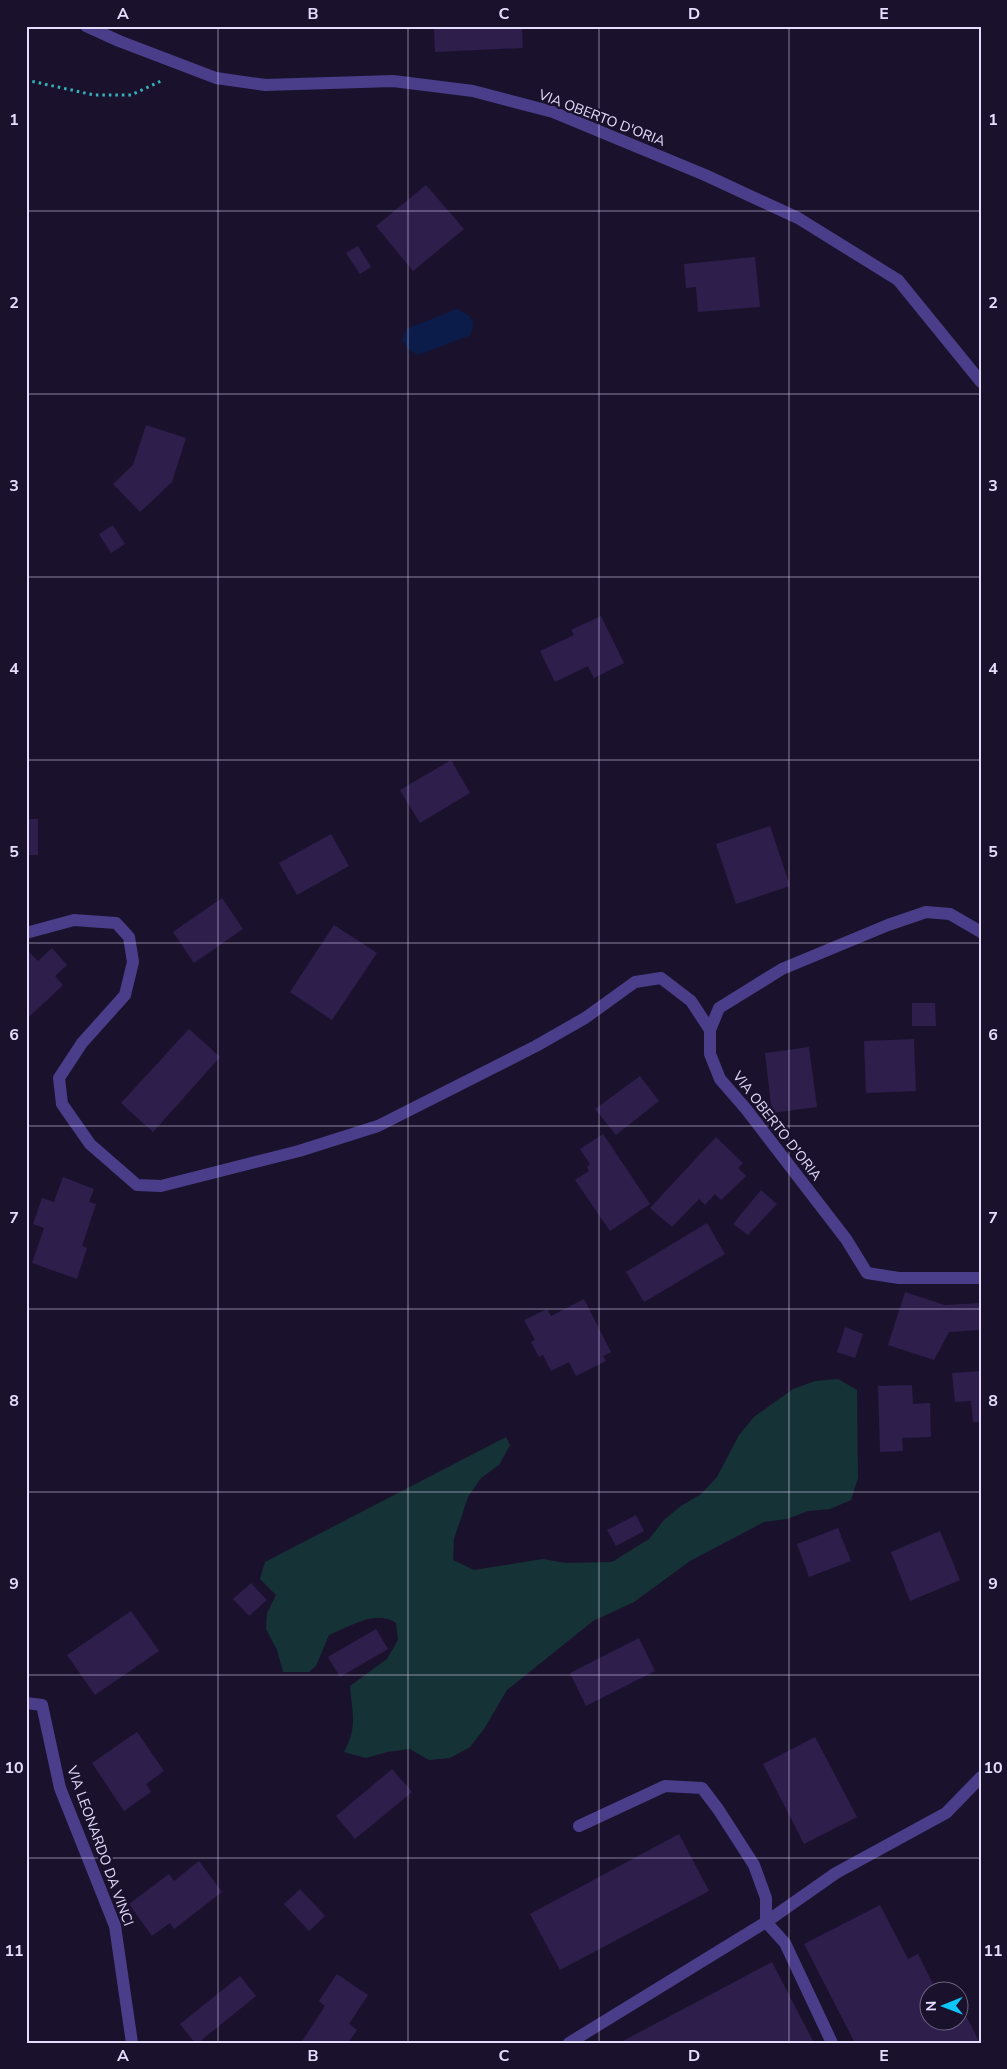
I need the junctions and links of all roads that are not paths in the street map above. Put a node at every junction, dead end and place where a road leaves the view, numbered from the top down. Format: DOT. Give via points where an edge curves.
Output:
graph roads {
  1 [pos="86,26"];
  2 [pos="981,382"];
  3 [pos="981,932"];
  4 [pos="26,933"];
  5 [pos="710,1030"];
  6 [pos="981,1278"];
  7 [pos="26,1703"];
  8 [pos="981,1777"];
  9 [pos="579,1826"];
  10 [pos="766,1922"];
  11 [pos="132,2043"];
  12 [pos="569,2043"];
  13 [pos="832,2043"];
  1 -- 2 [label="street, VIA OBERTO D'ORIA" via="216,78 266,85 393,81 473,91 553,112 705,175 798,218 898,280"];
  3 -- 5 [label="street, VIA OBERTO D'ORIA" via="950,914 926,912 888,925 782,969 719,1008"];
  4 -- 5 [label="street" via="74,920 116,923 129,937 133,962 125,995 82,1043 60,1078 62,1104 90,1144 137,1185 160,1186 299,1151 378,1126 544,1041 585,1018 635,982 661,978 691,1001"];
  5 -- 6 [label="street, VIA OBERTO D'ORIA" via="710,1054 720,1079 846,1239 867,1273 899,1278"];
  7 -- 11 [label="street, VIA LEONARDO DA VINCI" via="42,1706 60,1788 115,1926"];
  8 -- 10 [label="street" via="946,1812 836,1873"];
  9 -- 10 [label="street" via="665,1786 702,1788 754,1865 766,1898"];
  10 -- 12 [label="street"];
  10 -- 13 [label="street" via="785,1943"];
}
